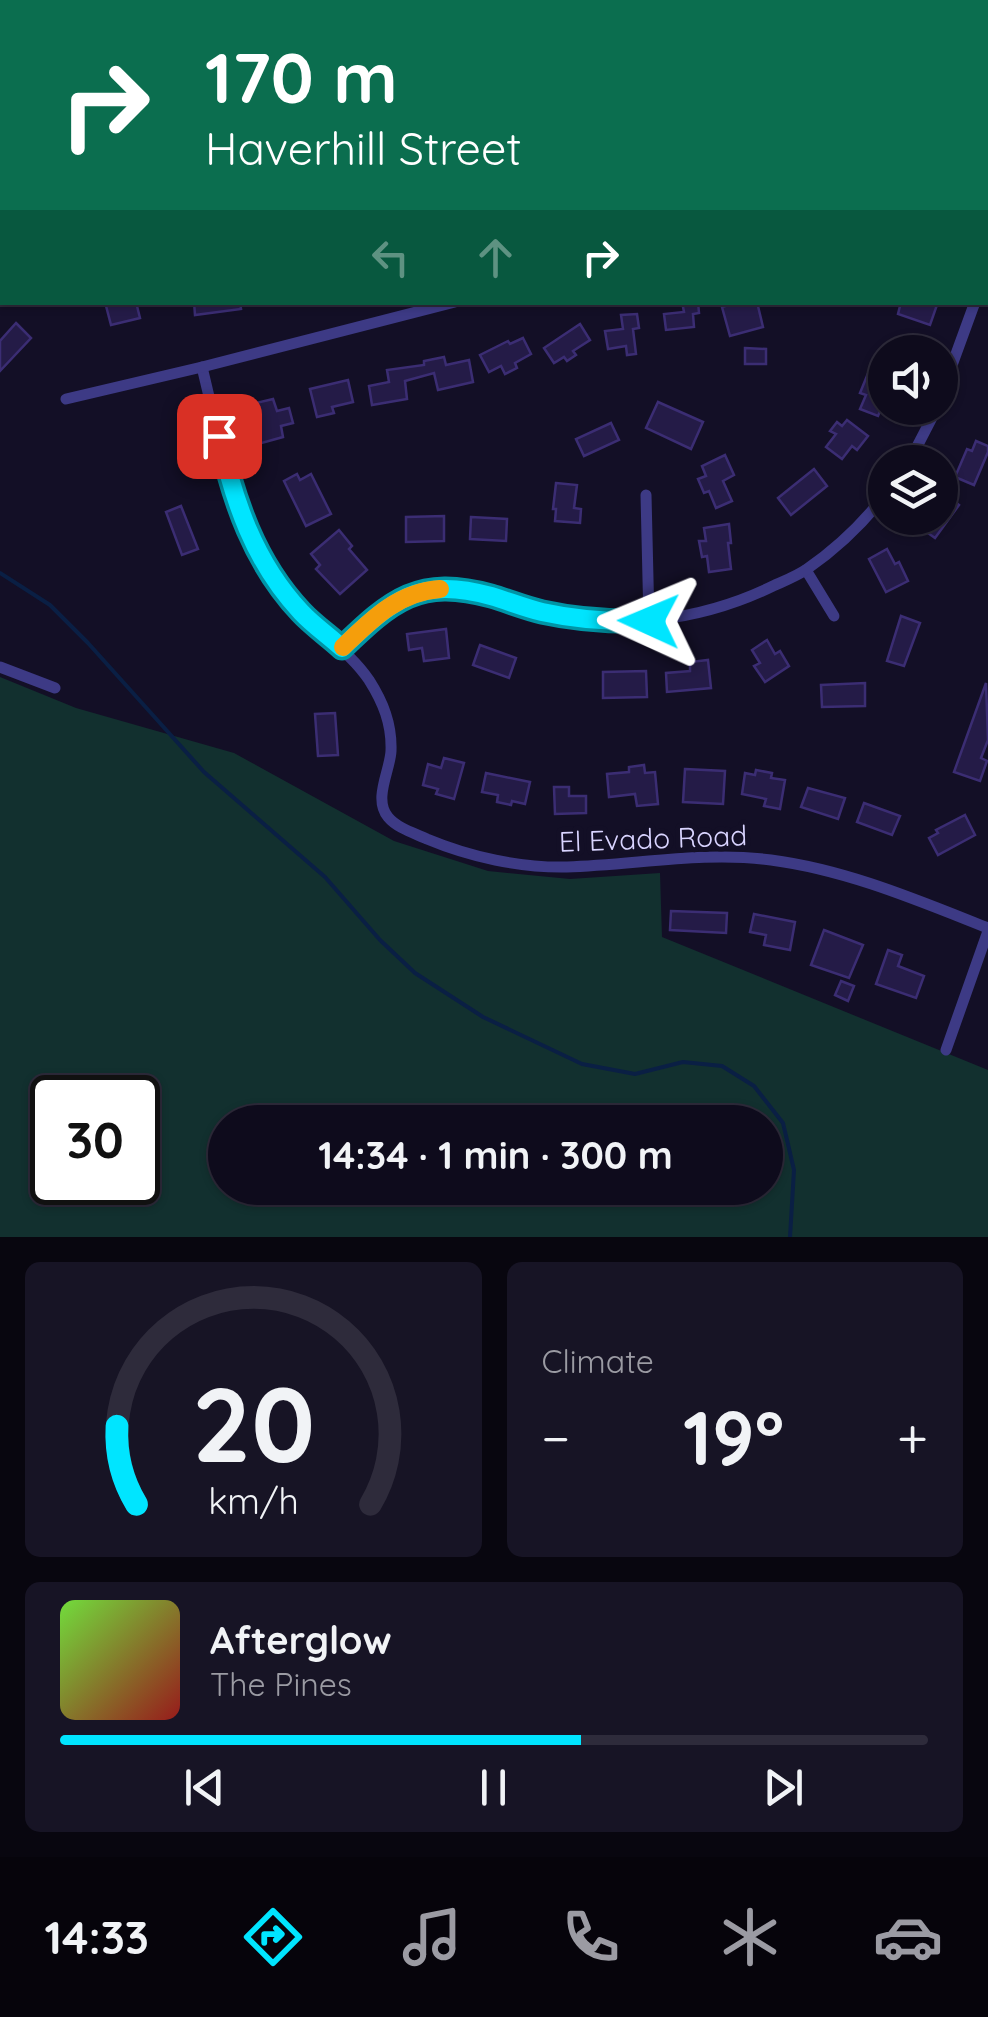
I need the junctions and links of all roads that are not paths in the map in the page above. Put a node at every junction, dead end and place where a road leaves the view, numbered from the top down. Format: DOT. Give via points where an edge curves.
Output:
graph roads {
  1 [pos="444,305"];
  2 [pos="974,305"];
  3 [pos="958,349"];
  4 [pos="202,368"];
  5 [pos="66,399"];
  6 [pos="646,496"];
  7 [pos="868,516"];
  8 [pos="806,570"];
  9 [pos="834,616"];
  10 [pos="649,621"];
  11 [pos="342,648"];
  12 [pos="0,667"];
  13 [pos="55,688"];
  14 [pos="988,930"];
  15 [pos="946,1050"];
  1 -- 4 [label="street"];
  2 -- 3 [label="street"];
  4 -- 5 [label="street"];
  4 -- 11 [label="street" via="227,471 257,553 301,612"];
  6 -- 10 [label="street"];
  7 -- 8 [label="street"];
  8 -- 9 [label="street"];
  8 -- 10 [label="street" via="724,607"];
  10 -- 11 [label="street" via="576,619 452,588 425,590 378,613"];
  11 -- 14 [label="street, El Evado Road" via="383,703 391,752 382,809 406,830 524,864 711,856 817,868"];
  12 -- 13 [label="street"];
  14 -- 15 [label="street"];
}
